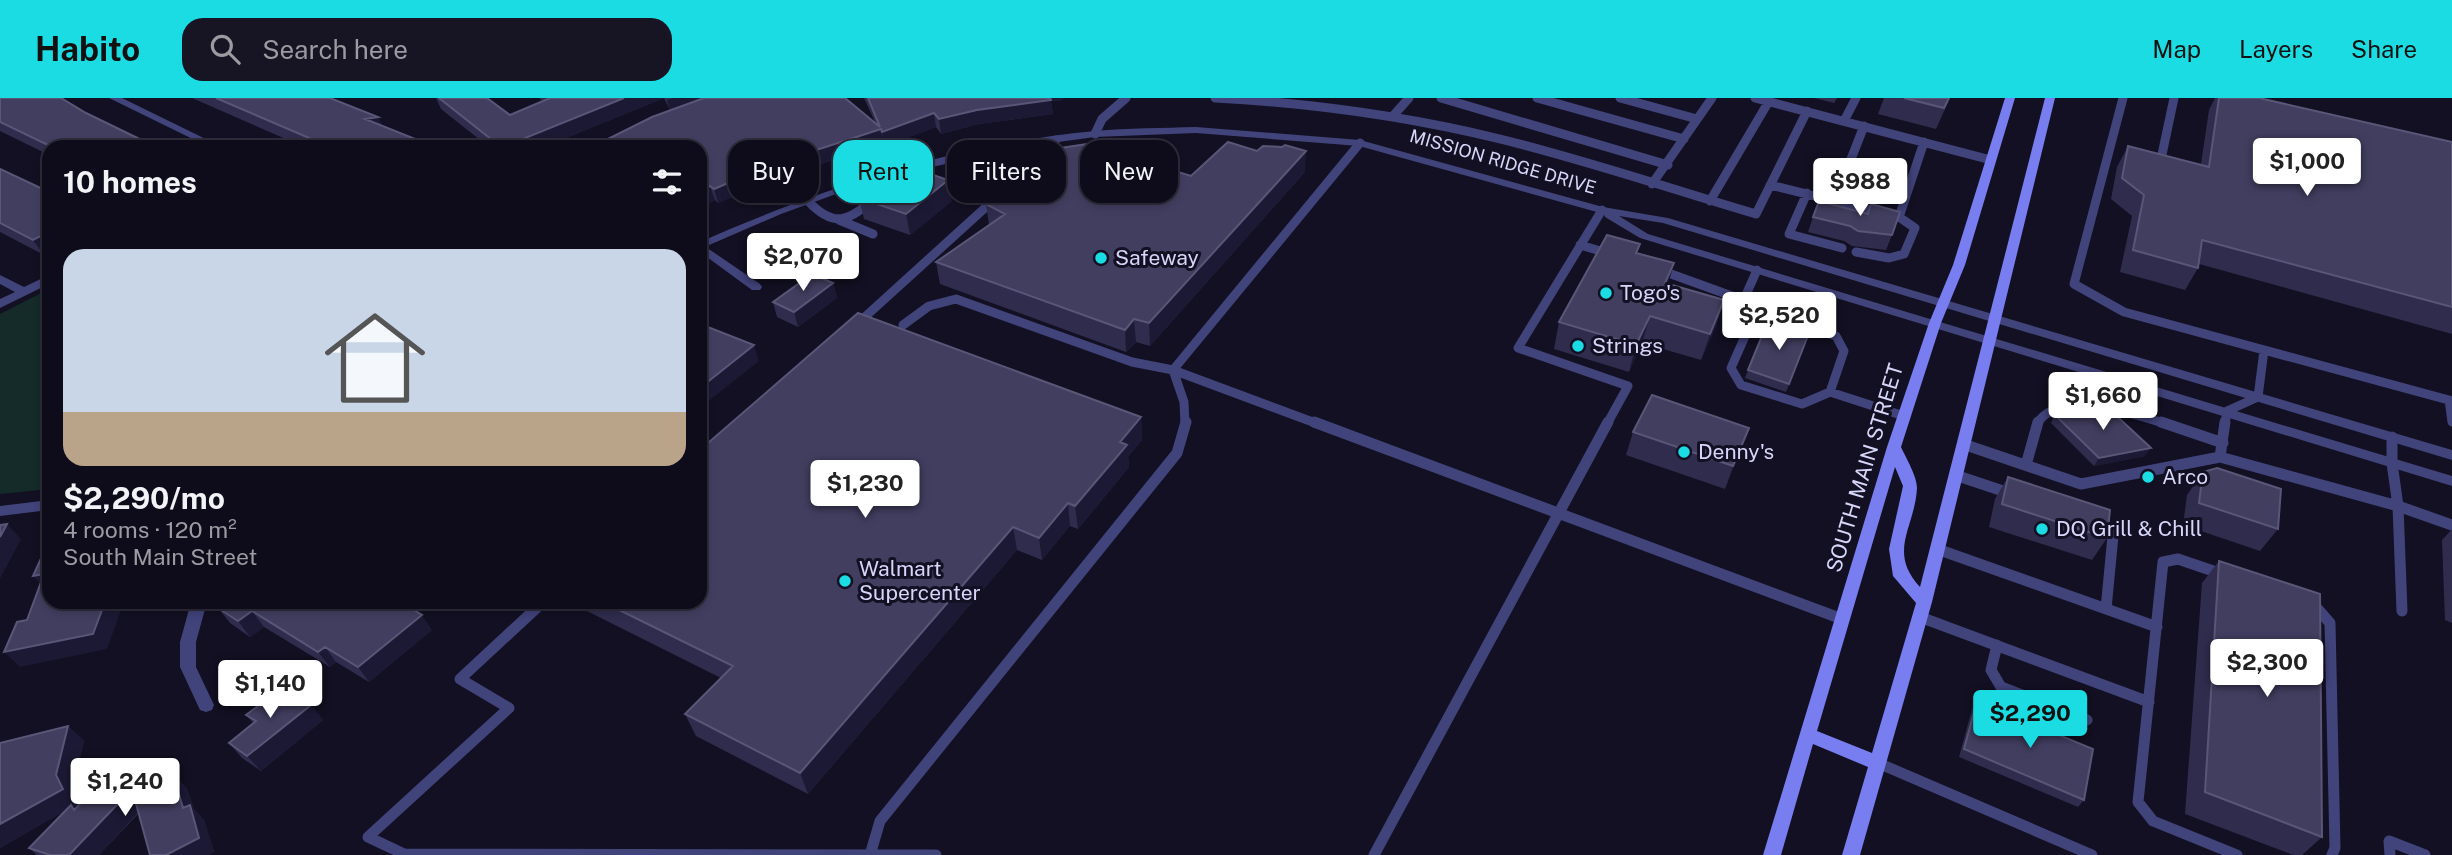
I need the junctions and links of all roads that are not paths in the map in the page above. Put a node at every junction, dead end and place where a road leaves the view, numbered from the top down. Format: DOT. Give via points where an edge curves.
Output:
graph roads {
  1 [pos="114,98"];
  2 [pos="1126,98"];
  3 [pos="1215,98"];
  4 [pos="1296,98"];
  5 [pos="1409,98"];
  6 [pos="1441,98"];
  7 [pos="1537,98"];
  8 [pos="1620,98"];
  9 [pos="1710,98"];
  10 [pos="1755,98"];
  11 [pos="1856,98"];
  12 [pos="2123,98"];
  13 [pos="2174,98"];
  14 [pos="2007,99"];
  15 [pos="2048,100"];
  16 [pos="1769,102"];
  17 [pos="1309,105"];
  18 [pos="1807,111"];
  19 [pos="1392,117"];
  20 [pos="1698,119"];
  21 [pos="1844,121"];
  22 [pos="1864,126"];
  23 [pos="1096,134"];
  24 [pos="1684,138"];
  25 [pos="202,140"];
  26 [pos="1056,140"];
  27 [pos="1924,142"];
  28 [pos="1360,143"];
  29 [pos="2109,151"];
  30 [pos="2122,154"];
  31 [pos="1991,160"];
  32 [pos="2147,161"];
  33 [pos="1668,164"];
  34 [pos="1652,184"];
  35 [pos="1770,185"];
  36 [pos="1807,193"];
  37 [pos="1835,200"];
  38 [pos="1710,201"];
  39 [pos="803,203"];
  40 [pos="810,203"];
  41 [pos="870,203"];
  42 [pos="990,203"];
  43 [pos="1602,210"];
  44 [pos="1899,217"];
  45 [pos="839,220"];
  46 [pos="873,234"];
  47 [pos="707,243"];
  48 [pos="1580,245"];
  49 [pos="1842,248"];
  50 [pos="707,251"];
  51 [pos="1856,252"];
  52 [pos="1620,256"];
  53 [pos="1644,265"];
  54 [pos="1757,270"];
  55 [pos="0,279"];
  56 [pos="42,283"];
  57 [pos="756,287"];
  58 [pos="24,292"];
  59 [pos="1742,303"];
  60 [pos="1944,303"];
  61 [pos="0,304"];
  62 [pos="1993,317"];
  63 [pos="1935,323"];
  64 [pos="903,325"];
  65 [pos="850,331"];
  66 [pos="1989,340"];
  67 [pos="2264,350"];
  68 [pos="1173,370"];
  69 [pos="1829,392"];
  70 [pos="2258,397"];
  71 [pos="2450,400"];
  72 [pos="2227,411"];
  73 [pos="1904,416"];
  74 [pos="2452,422"];
  75 [pos="2392,437"];
  76 [pos="2222,443"];
  77 [pos="1963,444"];
  78 [pos="1894,447"];
  79 [pos="2452,455"];
  80 [pos="2220,457"];
  81 [pos="2392,463"];
  82 [pos="2026,465"];
  83 [pos="1955,475"];
  84 [pos="2452,481"];
  85 [pos="2019,496"];
  86 [pos="42,506"];
  87 [pos="2398,506"];
  88 [pos="0,511"];
  89 [pos="1561,514"];
  90 [pos="2082,518"];
  91 [pos="2452,525"];
  92 [pos="1937,549"];
  93 [pos="2240,580"];
  94 [pos="2290,597"];
  95 [pos="197,609"];
  96 [pos="535,609"];
  97 [pos="1922,609"];
  98 [pos="2106,609"];
  99 [pos="2402,611"];
  100 [pos="1842,619"];
  101 [pos="2157,627"];
  102 [pos="1997,645"];
  103 [pos="2149,702"];
  104 [pos="206,705"];
  105 [pos="2087,720"];
  106 [pos="1808,735"];
  107 [pos="1878,763"];
  108 [pos="870,855"];
  109 [pos="936,855"];
  110 [pos="1374,855"];
  111 [pos="1772,855"];
  112 [pos="1851,855"];
  113 [pos="2092,855"];
  114 [pos="2237,855"];
  115 [pos="2332,855"];
  116 [pos="2390,855"];
  117 [pos="2425,855"];
  1 -- 25 [label="street"];
  2 -- 23 [label="lane" via="1102,119"];
  3 -- 17 [label="lane"];
  4 -- 17 [label="lane"];
  5 -- 19 [label="lane"];
  6 -- 33 [label="lane"];
  7 -- 24 [label="lane"];
  8 -- 20 [label="lane"];
  9 -- 20 [label="lane"];
  10 -- 16 [label="lane"];
  11 -- 21 [label="lane"];
  12 -- 29 [label="lane"];
  13 -- 32 [label="lane" via="2160,164"];
  14 -- 31 [label="main road, SOUTH MAIN STREET"];
  15 -- 62 [label="main road"];
  16 -- 18 [label="lane"];
  16 -- 38 [label="lane"];
  17 -- 19 [label="lane"];
  18 -- 21 [label="lane"];
  18 -- 35 [label="lane"];
  19 -- 34 [label="lane" via="1502,139"];
  20 -- 24 [label="lane"];
  21 -- 22 [label="lane"];
  22 -- 27 [label="lane"];
  22 -- 37 [label="lane"];
  23 -- 26 [label="street, MISSION RIDGE DRIVE"];
  23 -- 28 [label="street, MISSION RIDGE DRIVE" via="1196,130"];
  24 -- 33 [label="lane"];
  27 -- 31 [label="lane"];
  27 -- 44 [label="lane"];
  28 -- 43 [label="street, MISSION RIDGE DRIVE"];
  28 -- 68 [label="lane"];
  29 -- 30 [label="lane"];
  29 -- 67 [label="lane" via="2074,284 2124,312"];
  31 -- 60 [label="main road, SOUTH MAIN STREET"];
  33 -- 34 [label="lane"];
  34 -- 38 [label="lane"];
  35 -- 36 [label="lane"];
  35 -- 38 [label="lane" via="1756,214"];
  36 -- 37 [label="lane"];
  36 -- 49 [label="lane" via="1788,234"];
  37 -- 44 [label="lane"];
  39 -- 47 [label="street, MISSION RIDGE DRIVE"];
  40 -- 45 [label="lane" via="827,219"];
  41 -- 45 [label="lane"];
  42 -- 65 [label="lane"];
  43 -- 48 [label="lane"];
  43 -- 54 [label="street, MISSION RIDGE DRIVE" via="1644,236"];
  43 -- 60 [label="street, MISSION RIDGE DRIVE" via="1664,220"];
  44 -- 51 [label="lane" via="1914,228 1904,254 1889,258"];
  45 -- 46 [label="lane"];
  48 -- 52 [label="lane"];
  48 -- 89 [label="lane" via="1518,348 1628,386"];
  50 -- 57 [label="street"];
  53 -- 59 [label="lane"];
  54 -- 59 [label="lane"];
  54 -- 63 [label="street, MISSION RIDGE DRIVE"];
  55 -- 58 [label="street"];
  56 -- 58 [label="street"];
  58 -- 61 [label="street"];
  59 -- 69 [label="lane" via="1836,336 1844,351"];
  59 -- 69 [label="lane" via="1750,325 1731,368 1741,385 1802,404"];
  60 -- 62 [label="street, MISSION RIDGE DRIVE"];
  60 -- 63 [label="main road, SOUTH MAIN STREET"];
  62 -- 66 [label="main road"];
  62 -- 70 [label="street, MISSION RIDGE DRIVE"];
  63 -- 66 [label="street, MISSION RIDGE DRIVE"];
  63 -- 73 [label="main road, SOUTH MAIN STREET"];
  64 -- 68 [label="lane" via="929,306 956,299 1132,362"];
  66 -- 72 [label="street, MISSION RIDGE DRIVE"];
  66 -- 77 [label="main road"];
  67 -- 70 [label="lane"];
  67 -- 71 [label="lane"];
  68 -- 89 [label="lane"];
  68 -- 108 [label="lane" via="1186,402 1186,431 1177,453 880,821"];
  69 -- 73 [label="lane"];
  70 -- 72 [label="lane"];
  70 -- 75 [label="street, MISSION RIDGE DRIVE"];
  71 -- 74 [label="lane"];
  72 -- 76 [label="lane"];
  72 -- 81 [label="street, MISSION RIDGE DRIVE"];
  73 -- 78 [label="main road, SOUTH MAIN STREET"];
  75 -- 79 [label="street, MISSION RIDGE DRIVE"];
  75 -- 81 [label="lane"];
  76 -- 80 [label="lane"];
  76 -- 82 [label="lane" via="2122,411 2073,405 2045,413 2035,425"];
  77 -- 82 [label="lane"];
  77 -- 83 [label="main road"];
  78 -- 97 [label="main road" via="1910,486 1896,549 1900,576"];
  78 -- 100 [label="main road, SOUTH MAIN STREET"];
  80 -- 82 [label="lane" via="2081,484"];
  80 -- 87 [label="lane"];
  81 -- 84 [label="street, MISSION RIDGE DRIVE"];
  81 -- 87 [label="lane"];
  83 -- 85 [label="lane"];
  83 -- 92 [label="main road"];
  86 -- 88 [label="street"];
  87 -- 91 [label="lane"];
  87 -- 99 [label="lane"];
  89 -- 100 [label="lane"];
  89 -- 110 [label="lane"];
  90 -- 98 [label="lane" via="2104,526 2113,536"];
  92 -- 97 [label="main road"];
  92 -- 98 [label="lane"];
  93 -- 101 [label="lane" via="2178,559 2163,562"];
  94 -- 115 [label="lane" via="2315,606 2330,623"];
  95 -- 104 [label="street" via="188,642 188,667"];
  96 -- 108 [label="lane" via="460,679 509,708 368,837 404,854"];
  97 -- 102 [label="lane"];
  97 -- 107 [label="main road"];
  98 -- 101 [label="lane"];
  100 -- 106 [label="main road, SOUTH MAIN STREET"];
  101 -- 103 [label="lane"];
  102 -- 103 [label="lane"];
  102 -- 105 [label="lane" via="1991,670 2001,687"];
  103 -- 114 [label="lane" via="2138,802 2153,821"];
  106 -- 107 [label="main road"];
  106 -- 111 [label="main road, SOUTH MAIN STREET"];
  107 -- 112 [label="main road"];
  107 -- 113 [label="lane"];
  108 -- 109 [label="lane"];
  116 -- 117 [label="lane" via="2389,841"];
}
